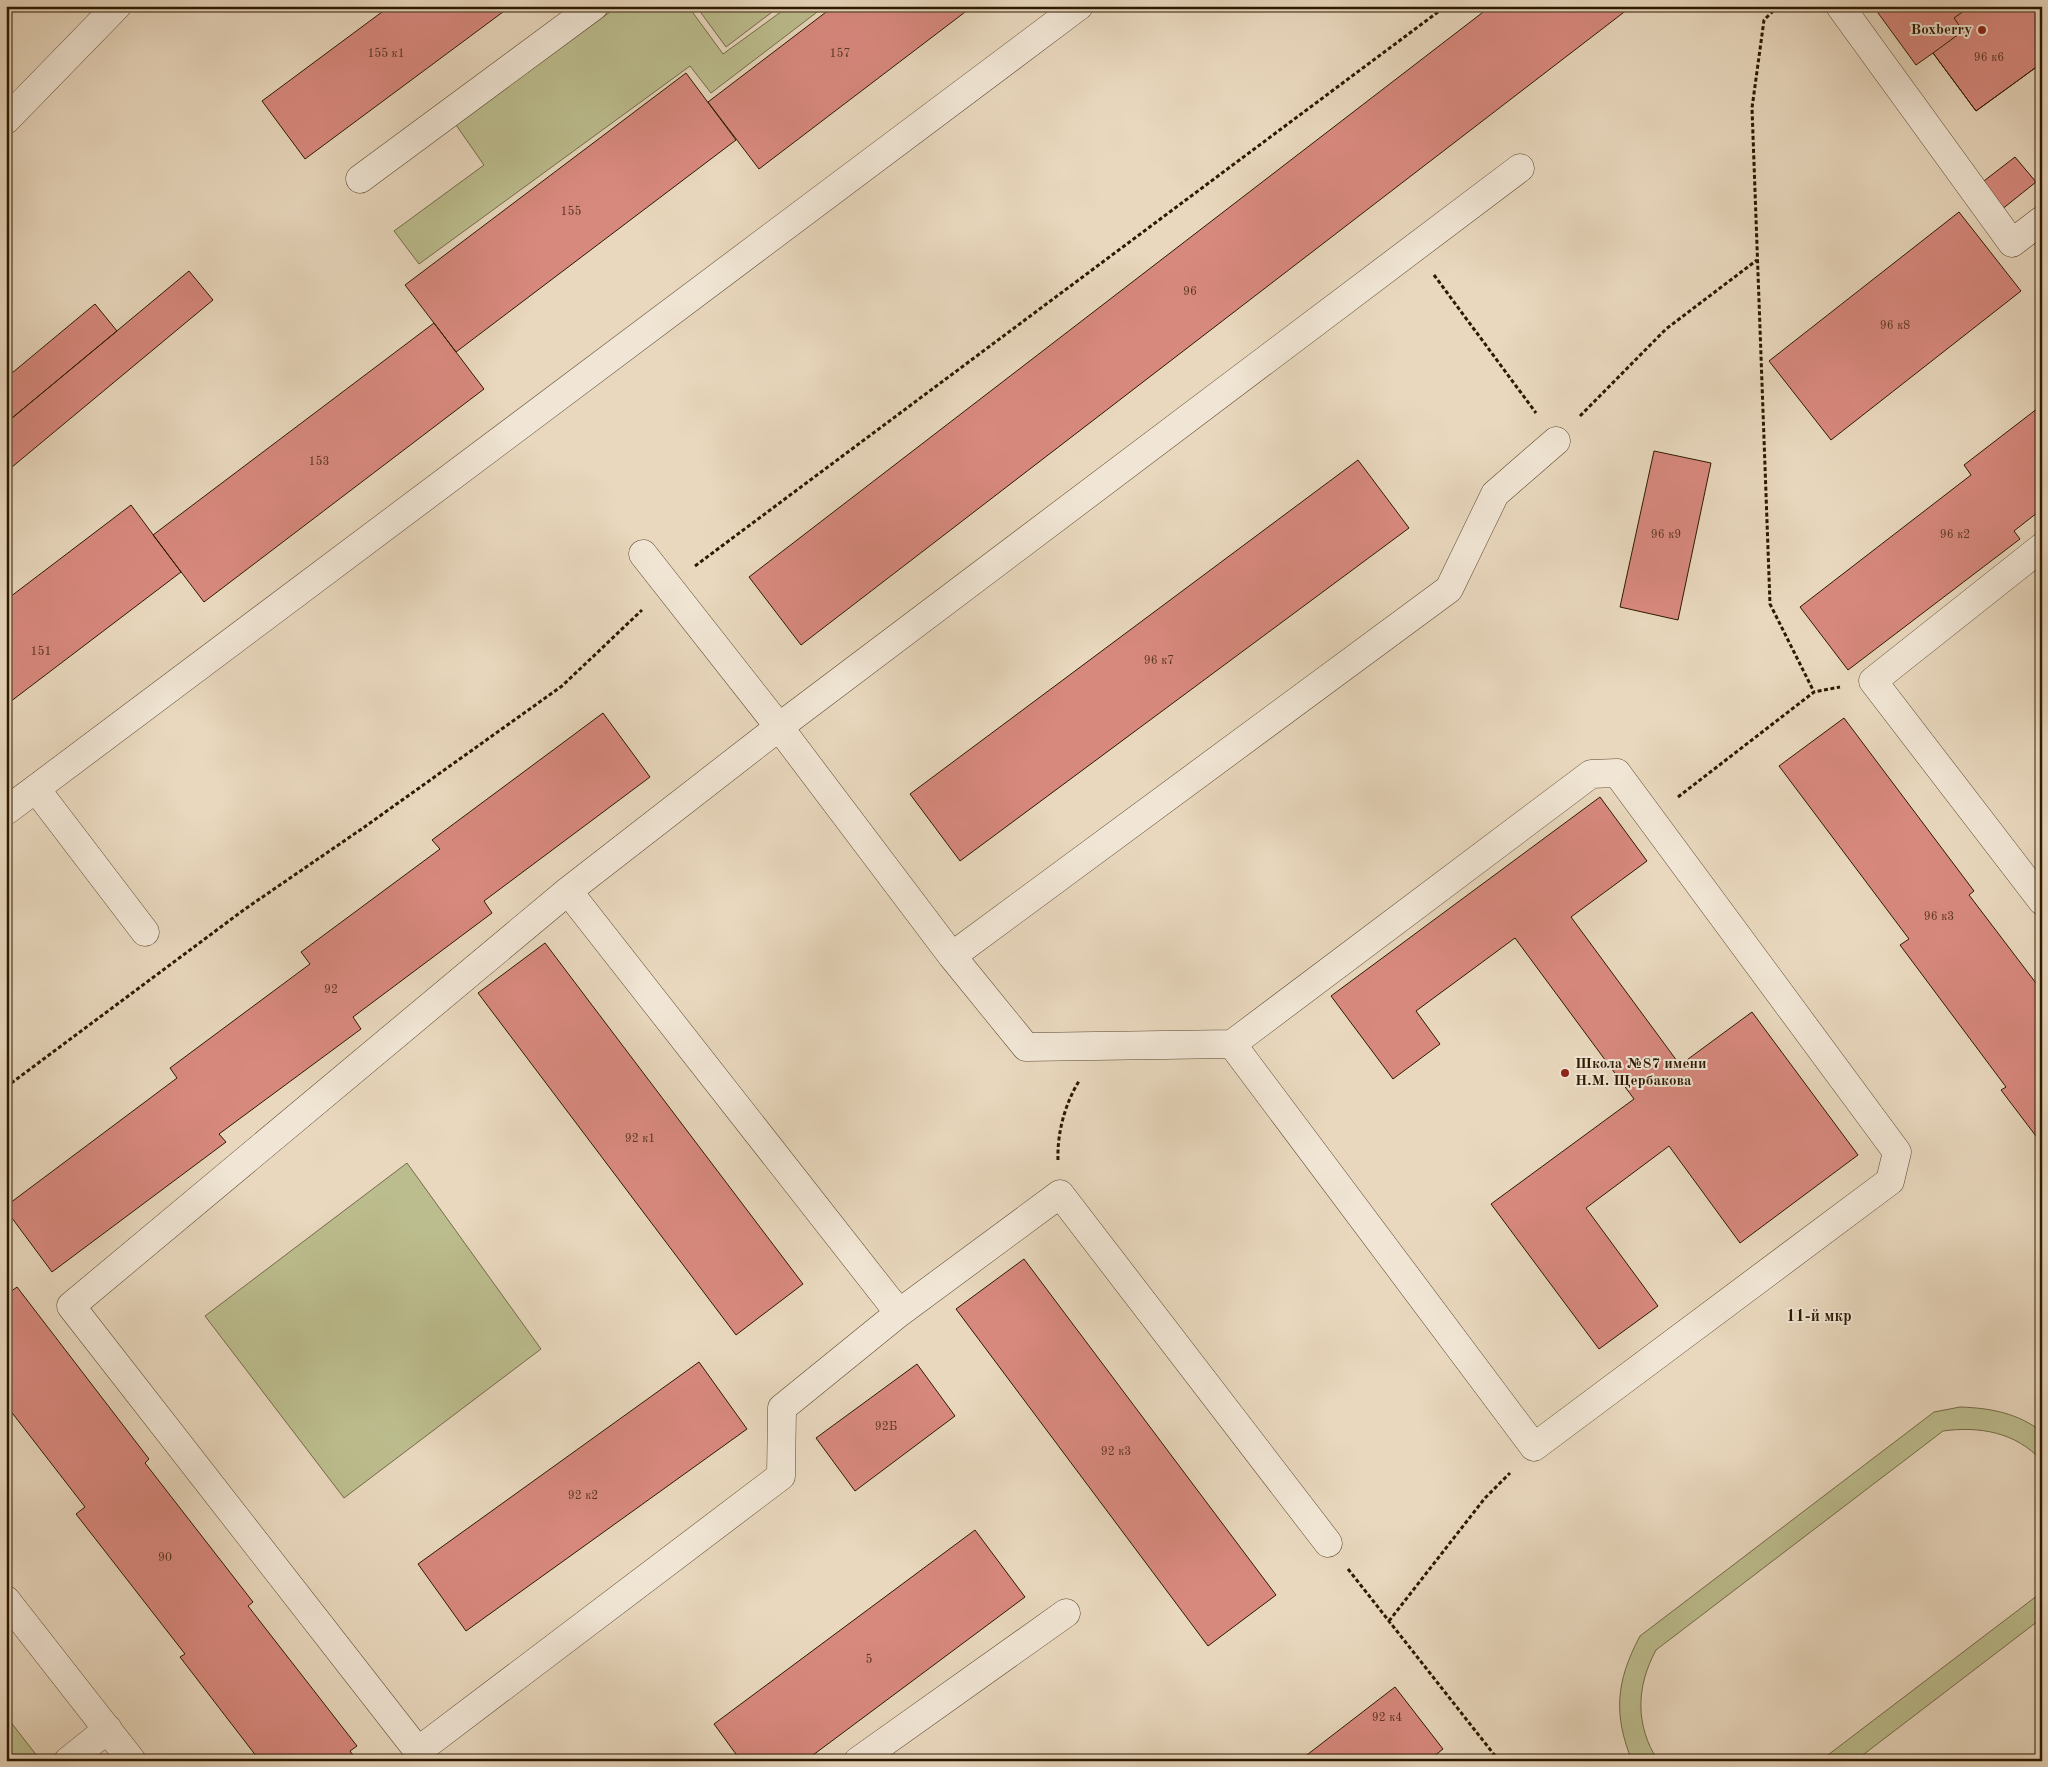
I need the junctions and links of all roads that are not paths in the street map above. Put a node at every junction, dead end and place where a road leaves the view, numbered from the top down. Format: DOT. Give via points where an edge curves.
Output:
graph roads {
  1 [pos="117,6"];
  2 [pos="594,6"];
  3 [pos="1079,6"];
  4 [pos="1840,6"];
  5 [pos="6,120"];
  6 [pos="1520,168"];
  7 [pos="360,179"];
  8 [pos="2042,220"];
  9 [pos="1556,440"];
  10 [pos="2042,547"];
  11 [pos="643,554"];
  12 [pos="779,727"];
  13 [pos="36,789"];
  14 [pos="6,811"];
  15 [pos="568,891"];
  16 [pos="2042,901"];
  17 [pos="145,932"];
  18 [pos="952,956"];
  19 [pos="1232,1044"];
  20 [pos="899,1313"];
  21 [pos="1328,1543"];
  22 [pos="6,1600"];
  23 [pos="1066,1613"];
  24 [pos="108,1729"];
  25 [pos="68,1761"];
  26 [pos="132,1761"];
  27 [pos="858,1761"];
  1 -- 5 [label="street"];
  2 -- 7 [label="street"];
  3 -- 13 [label="street"];
  4 -- 8 [label="street" via="2012,243"];
  6 -- 12 [label="street"];
  9 -- 18 [label="street" via="1495,494 1449,589"];
  10 -- 16 [label="street" via="1873,681"];
  11 -- 12 [label="street"];
  12 -- 15 [label="street"];
  12 -- 18 [label="street"];
  13 -- 14 [label="street"];
  13 -- 17 [label="street"];
  15 -- 20 [label="street"];
  15 -- 20 [label="street" via="71,1306 418,1751 781,1476 782,1408"];
  18 -- 19 [label="street" via="1026,1047"];
  19 -- 19 [label="street" via="1591,774 1617,774 1897,1152 1890,1181 1534,1447"];
  20 -- 21 [label="street" via="1060,1194"];
  22 -- 24 [label="street"];
  23 -- 27 [label="street"];
  24 -- 25 [label="street"];
  24 -- 26 [label="street"];
}
